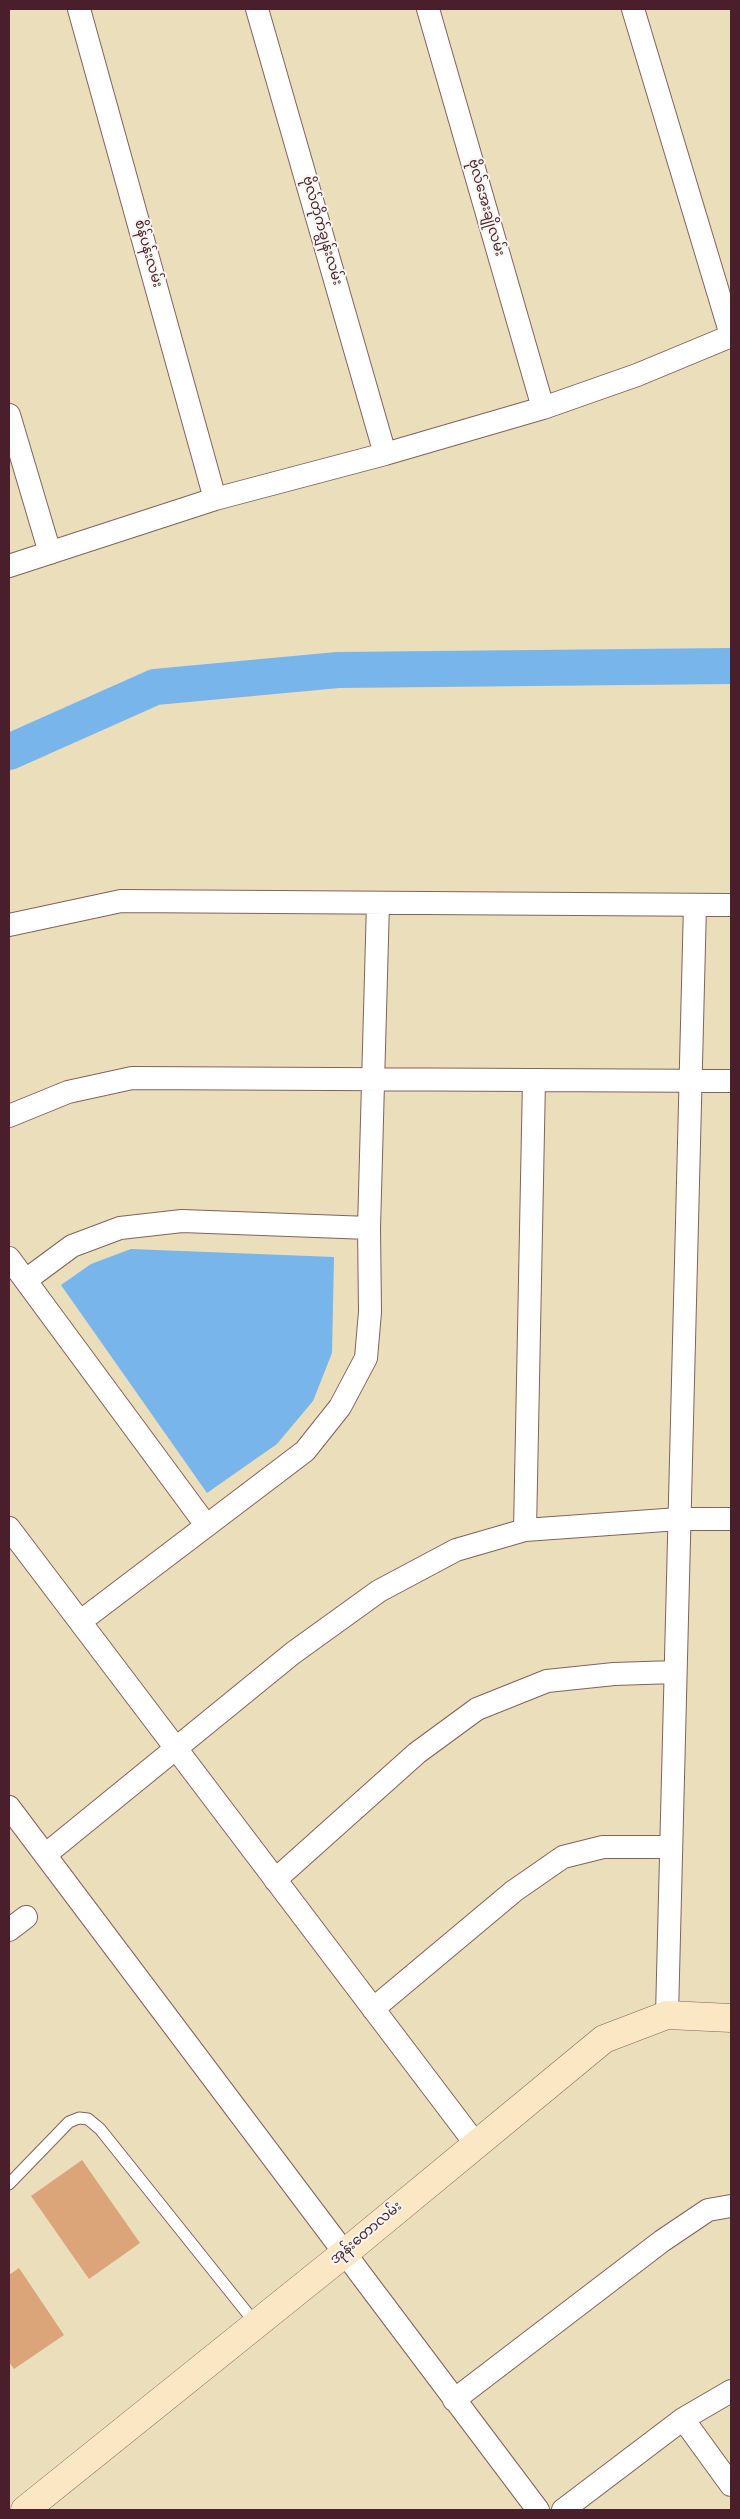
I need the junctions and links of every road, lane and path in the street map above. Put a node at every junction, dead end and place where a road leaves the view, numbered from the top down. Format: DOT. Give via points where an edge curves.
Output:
graph roads {
  1 [pos="79,9"];
  2 [pos="257,9"];
  3 [pos="428,9"];
  4 [pos="633,9"];
  5 [pos="731,336"];
  6 [pos="543,408"];
  7 [pos="9,415"];
  8 [pos="385,454"];
  9 [pos="215,499"];
  10 [pos="50,553"];
  11 [pos="9,566"];
  12 [pos="378,903"];
  13 [pos="695,905"];
  14 [pos="731,905"];
  15 [pos="9,925"];
  16 [pos="691,1079"];
  17 [pos="534,1080"];
  18 [pos="373,1081"];
  19 [pos="731,1081"];
  20 [pos="9,1116"];
  21 [pos="369,1228"];
  22 [pos="9,1258"];
  23 [pos="26,1280"];
  24 [pos="679,1519"];
  25 [pos="731,1519"];
  26 [pos="206,1525"];
  27 [pos="9,1528"];
  28 [pos="526,1530"];
  29 [pos="81,1621"];
  30 [pos="675,1672"];
  31 [pos="175,1750"];
  32 [pos="9,1807"];
  33 [pos="671,1847"];
  34 [pos="45,1855"];
  35 [pos="275,1880"];
  36 [pos="373,2009"];
  37 [pos="667,2015"];
  38 [pos="731,2018"];
  39 [pos="475,2143"];
  40 [pos="9,2184"];
  41 [pos="731,2206"];
  42 [pos="346,2252"];
  43 [pos="256,2324"];
  44 [pos="731,2391"];
  45 [pos="454,2400"];
  46 [pos="683,2420"];
  47 [pos="731,2485"];
  48 [pos="25,2510"];
  49 [pos="538,2510"];
  50 [pos="563,2510"];
  1 -- 9 [label="street, စိန်ပန်းလမ်း"];
  2 -- 8 [label="street, ဗိုလ်တိုက်ချွန်းလမ်း"];
  3 -- 6 [label="street, ဗိုလ်အေးချိုလမ်း"];
  4 -- 5 [label="street"];
  5 -- 6 [label="street" via="637,375"];
  6 -- 8 [label="street"];
  7 -- 10 [label="street"];
  8 -- 9 [label="street"];
  9 -- 10 [label="street"];
  10 -- 11 [label="street"];
  12 -- 13 [label="street"];
  12 -- 15 [label="street" via="121,901"];
  12 -- 18 [label="street"];
  13 -- 14 [label="street"];
  13 -- 16 [label="street"];
  16 -- 17 [label="street"];
  16 -- 19 [label="street"];
  16 -- 24 [label="street"];
  17 -- 18 [label="street"];
  17 -- 28 [label="street"];
  18 -- 20 [label="street" via="132,1078 68,1092"];
  18 -- 21 [label="street"];
  21 -- 23 [label="street" via="182,1221 120,1228 72,1246"];
  21 -- 26 [label="street" via="370,1312 366,1358 340,1407 304,1452"];
  22 -- 23 [label="street"];
  23 -- 26 [label="street"];
  24 -- 25 [label="street"];
  24 -- 28 [label="street"];
  24 -- 30 [label="street"];
  26 -- 29 [label="street"];
  27 -- 29 [label="street"];
  28 -- 31 [label="street" via="456,1550 379,1591 293,1652"];
  29 -- 31 [label="street"];
  30 -- 33 [label="street"];
  30 -- 35 [label="street" via="547,1681 477,1709 417,1753"];
  31 -- 34 [label="street"];
  31 -- 35 [label="street"];
  32 -- 34 [label="street"];
  33 -- 36 [label="street" via="603,1846 563,1857 514,1892"];
  33 -- 37 [label="street"];
  34 -- 42 [label="street"];
  35 -- 36 [label="street"];
  36 -- 39 [label="street"];
  37 -- 38 [label="street, အုန်းတောလမ်း"];
  37 -- 39 [label="street, အုန်းတောလမ်း" via="604,2039"];
  39 -- 42 [label="street, အုန်းတောလမ်း"];
  40 -- 43 [label="lane" via="69,2122 88,2119 100,2129"];
  41 -- 45 [label="street" via="708,2210 662,2241"];
  42 -- 43 [label="street, အုန်းတောလမ်း"];
  42 -- 45 [label="street"];
  43 -- 48 [label="street, အုန်းတောလမ်း"];
  44 -- 46 [label="street"];
  45 -- 49 [label="street"];
  46 -- 47 [label="street"];
  46 -- 50 [label="street"];
}
